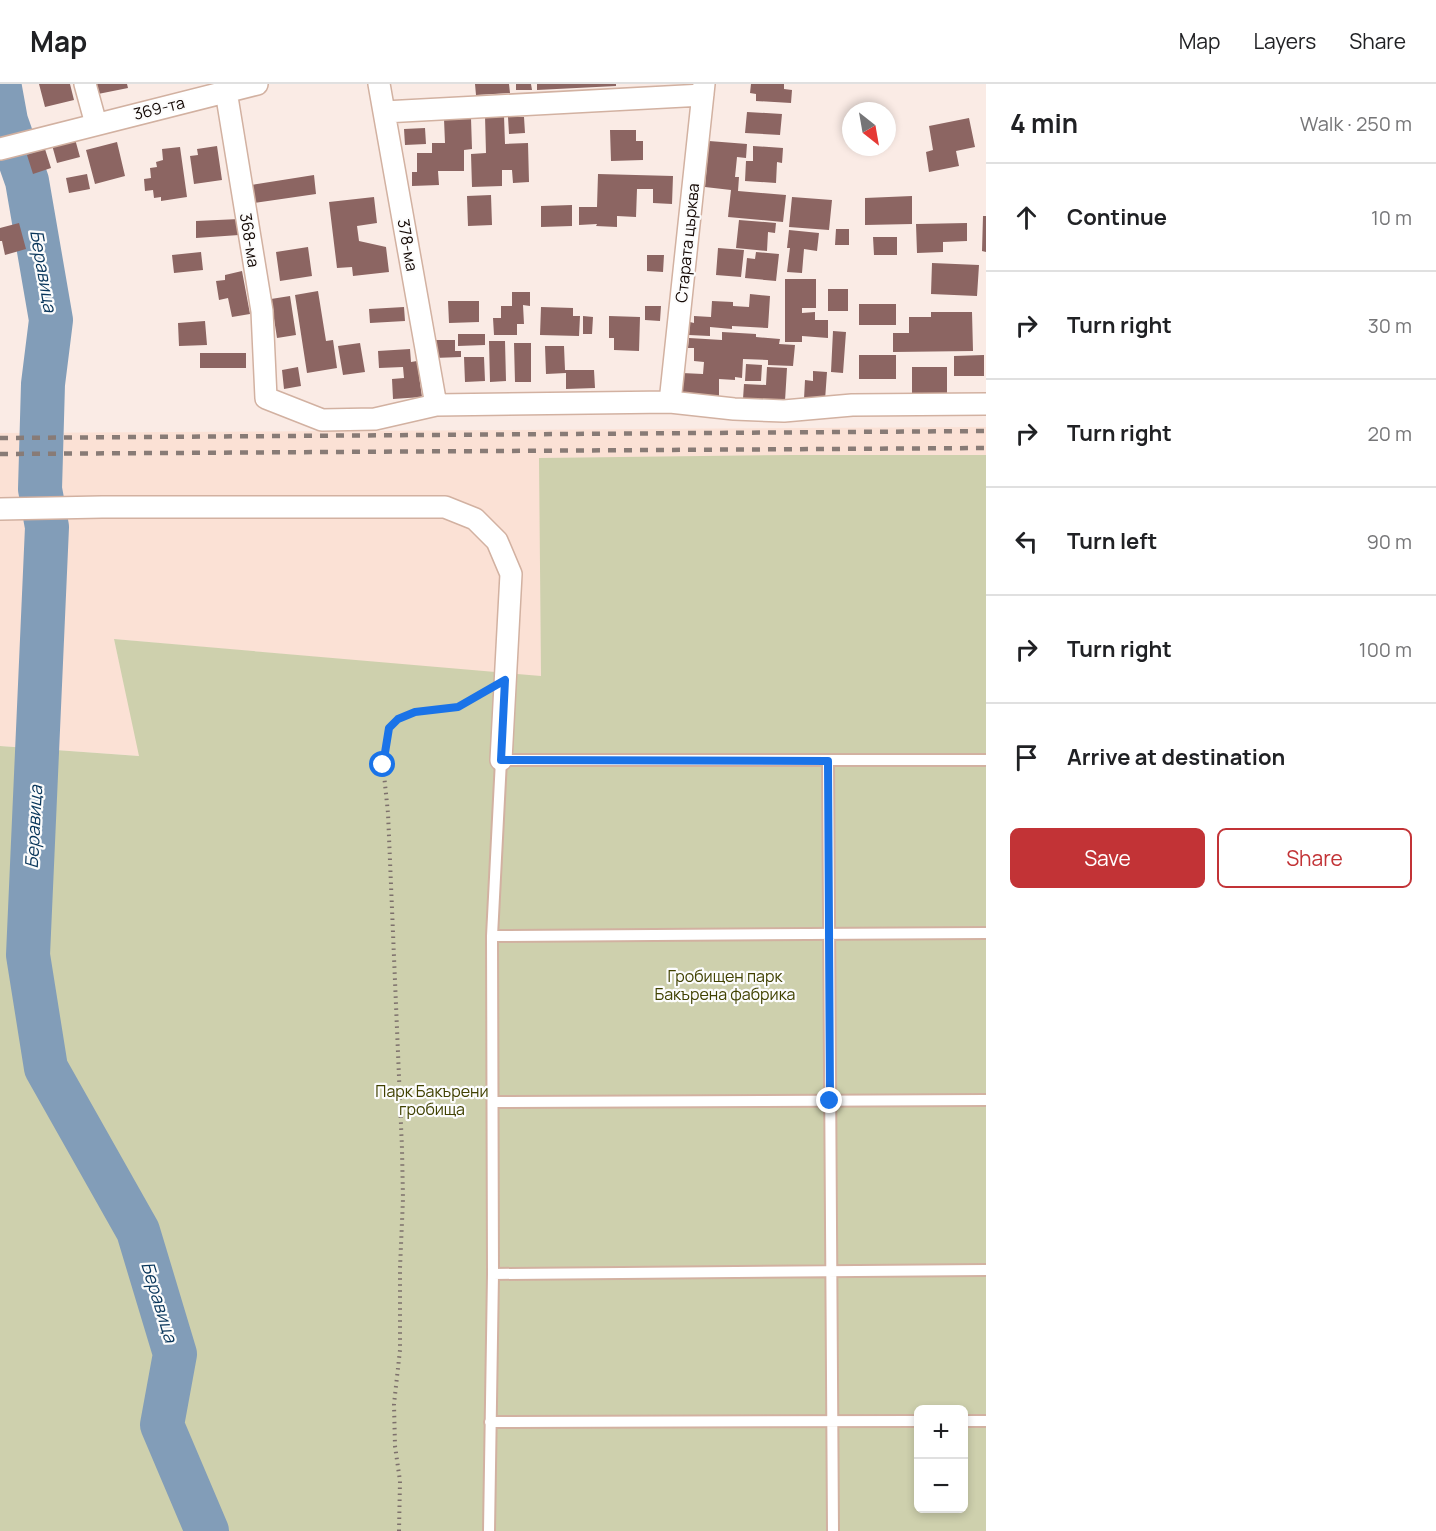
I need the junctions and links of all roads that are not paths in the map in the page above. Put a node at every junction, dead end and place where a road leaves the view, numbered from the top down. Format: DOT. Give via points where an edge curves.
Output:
graph roads {
  1 [pos="85,84"];
  2 [pos="257,84"];
  3 [pos="379,84"];
  4 [pos="225,88"];
  5 [pos="704,89"];
  6 [pos="384,112"];
  7 [pos="96,124"];
  8 [pos="9,147"];
  9 [pos="670,402"];
  10 [pos="986,404"];
  11 [pos="436,405"];
  12 [pos="0,509"];
  13 [pos="501,760"];
  14 [pos="986,760"];
  15 [pos="828,761"];
  16 [pos="986,933"];
  17 [pos="829,934"];
  18 [pos="492,936"];
  19 [pos="830,1101"];
  20 [pos="986,1101"];
  21 [pos="493,1102"];
  22 [pos="986,1270"];
  23 [pos="832,1271"];
  24 [pos="493,1274"];
  25 [pos="833,1421"];
  26 [pos="914,1421"];
  27 [pos="968,1421"];
  28 [pos="986,1421"];
  29 [pos="490,1422"];
  30 [pos="489,1531"];
  31 [pos="833,1531"];
  1 -- 7 [label="street"];
  2 -- 4 [label="street, 369-та"];
  3 -- 6 [label="street, 378-ма"];
  4 -- 7 [label="street, 369-та"];
  4 -- 11 [label="street, 368-ма" via="262,311 266,398 322,420 375,419"];
  5 -- 6 [label="street"];
  5 -- 9 [label="street, Старата църква"];
  6 -- 11 [label="street, 378-ма"];
  7 -- 8 [label="street, 369-та"];
  9 -- 10 [label="street" via="784,411 852,405"];
  9 -- 11 [label="street"];
  12 -- 13 [label="street" via="445,507 475,519 497,541 511,574"];
  13 -- 15 [label="lane"];
  13 -- 18 [label="lane"];
  14 -- 15 [label="lane"];
  15 -- 17 [label="lane"];
  16 -- 17 [label="lane"];
  17 -- 18 [label="lane"];
  17 -- 19 [label="lane"];
  18 -- 21 [label="lane"];
  19 -- 20 [label="lane"];
  19 -- 21 [label="lane"];
  19 -- 23 [label="lane"];
  21 -- 24 [label="lane"];
  22 -- 23 [label="lane"];
  23 -- 24 [label="lane"];
  23 -- 25 [label="lane"];
  24 -- 29 [label="lane"];
  25 -- 26 [label="lane"];
  25 -- 29 [label="lane"];
  25 -- 31 [label="lane"];
  27 -- 28 [label="lane"];
  29 -- 30 [label="lane"];
}
